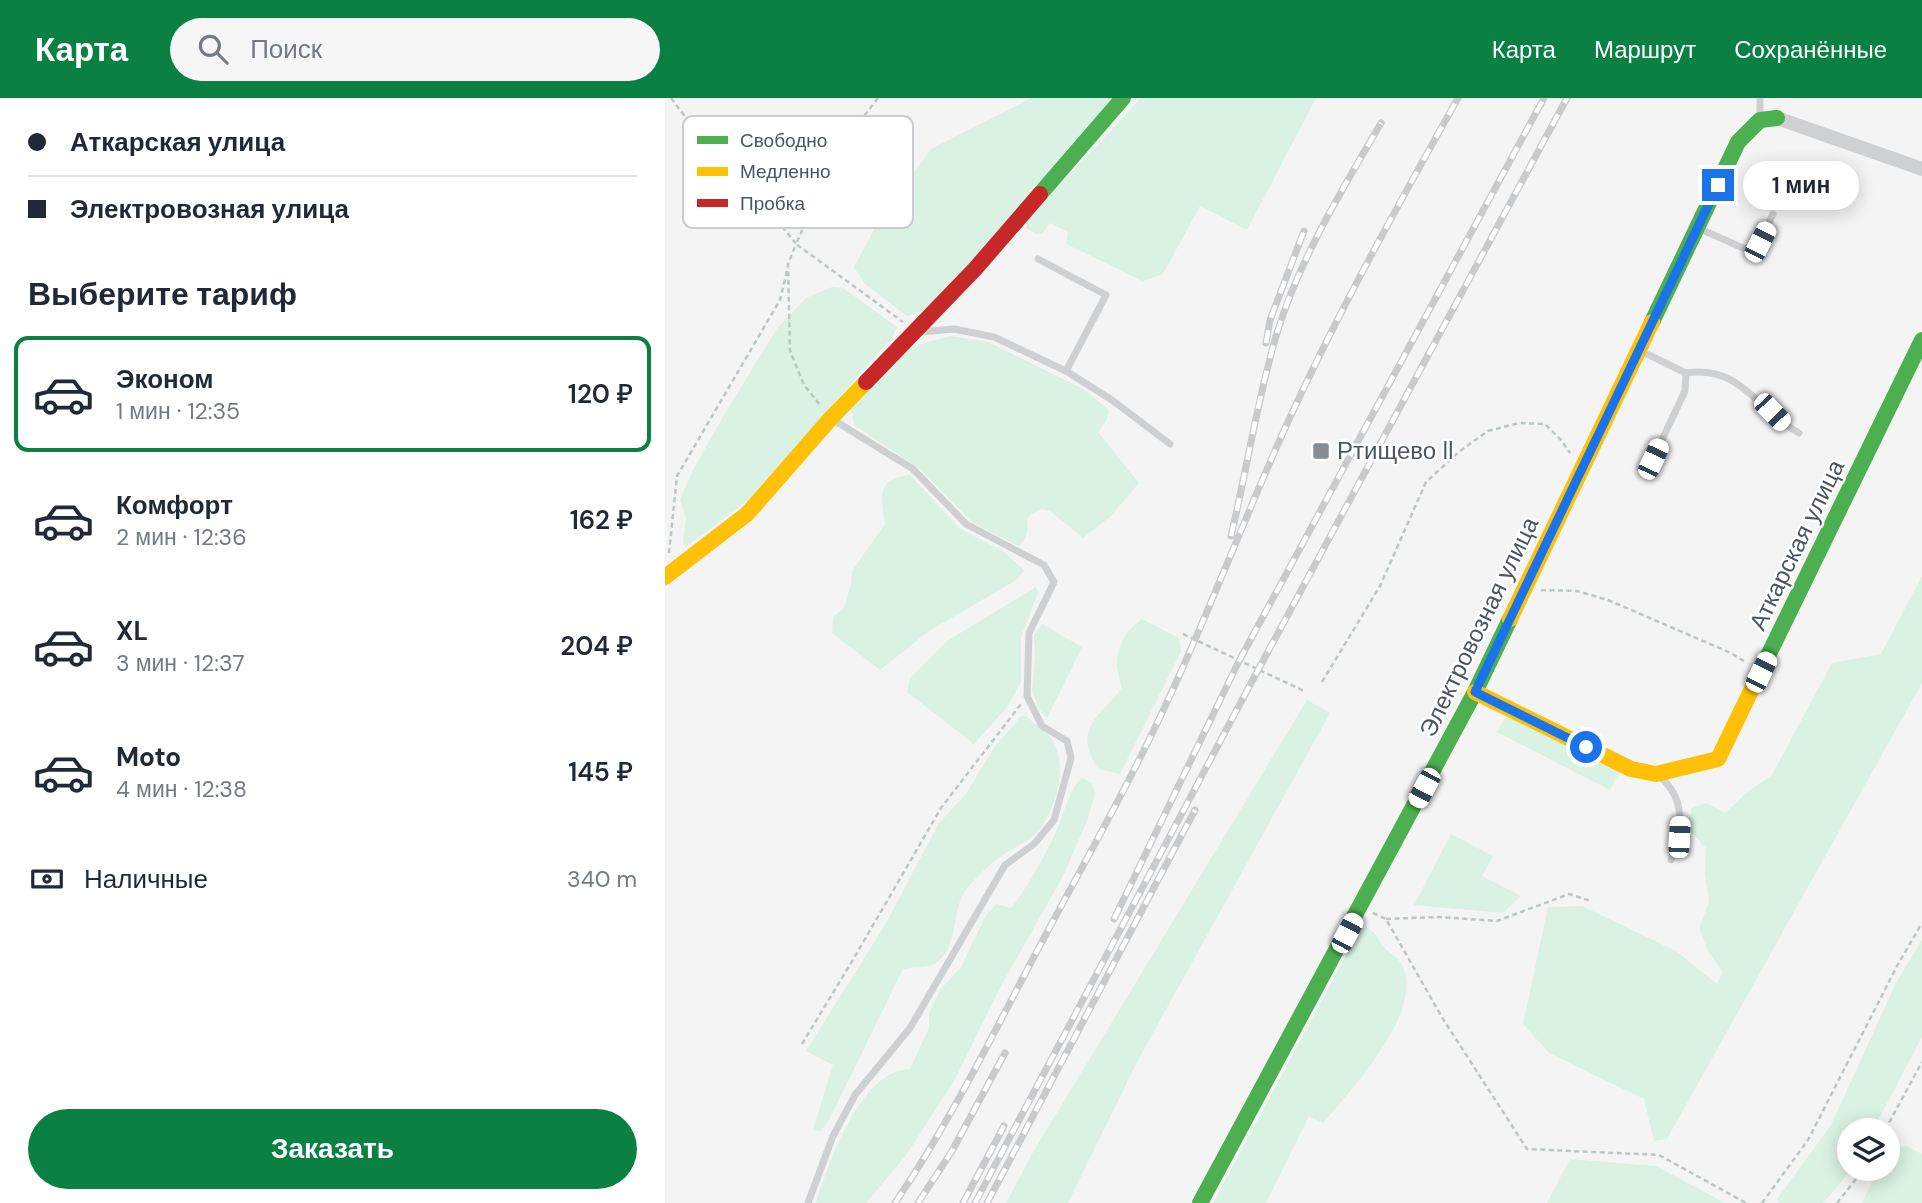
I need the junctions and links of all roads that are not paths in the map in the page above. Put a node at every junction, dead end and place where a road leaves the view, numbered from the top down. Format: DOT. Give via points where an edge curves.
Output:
graph roads {
  1 [pos="1123,98"];
  2 [pos="1760,98"];
  3 [pos="1777,118"];
  4 [pos="1760,120"];
  5 [pos="1922,169"];
  6 [pos="1773,214"];
  7 [pos="1697,228"];
  8 [pos="1038,259"];
  9 [pos="916,332"];
  10 [pos="1922,340"];
  11 [pos="1639,350"];
  12 [pos="1066,371"];
  13 [pos="1686,373"];
  14 [pos="831,418"];
  15 [pos="1799,433"];
  16 [pos="1170,444"];
  17 [pos="1653,459"];
  18 [pos="666,576"];
  19 [pos="1475,692"];
  20 [pos="1656,774"];
  21 [pos="1671,860"];
  22 [pos="808,1203"];
  23 [pos="1200,1203"];
  1 -- 9 [label="street"];
  2 -- 4 [label="lane"];
  3 -- 4 [label="street"];
  3 -- 5 [label="street"];
  4 -- 7 [label="street, Электровозная улица" via="1738,142"];
  6 -- 7 [label="lane" via="1760,242 1745,249"];
  7 -- 11 [label="street, Электровозная улица"];
  8 -- 12 [label="lane" via="1106,295"];
  9 -- 12 [label="lane" via="954,329 994,337"];
  9 -- 14 [label="street"];
  10 -- 20 [label="street, Аткарская улица" via="1718,759"];
  11 -- 13 [label="lane"];
  11 -- 19 [label="street, Электровозная улица"];
  12 -- 16 [label="lane"];
  13 -- 15 [label="lane" via="1705,370 1742,385 1784,426"];
  13 -- 17 [label="lane" via="1685,391"];
  14 -- 18 [label="street" via="747,514"];
  14 -- 22 [label="lane" via="913,469 966,524 1044,565 1054,582 1030,633 1027,696 1042,726 1067,741 1071,758 1054,820 1034,844 1005,865 910,1027 855,1095 833,1136"];
  19 -- 20 [label="street, Аткарская улица" via="1631,769"];
  19 -- 23 [label="street, Электровозная улица"];
  20 -- 21 [label="lane" via="1670,785 1681,814"];
}
